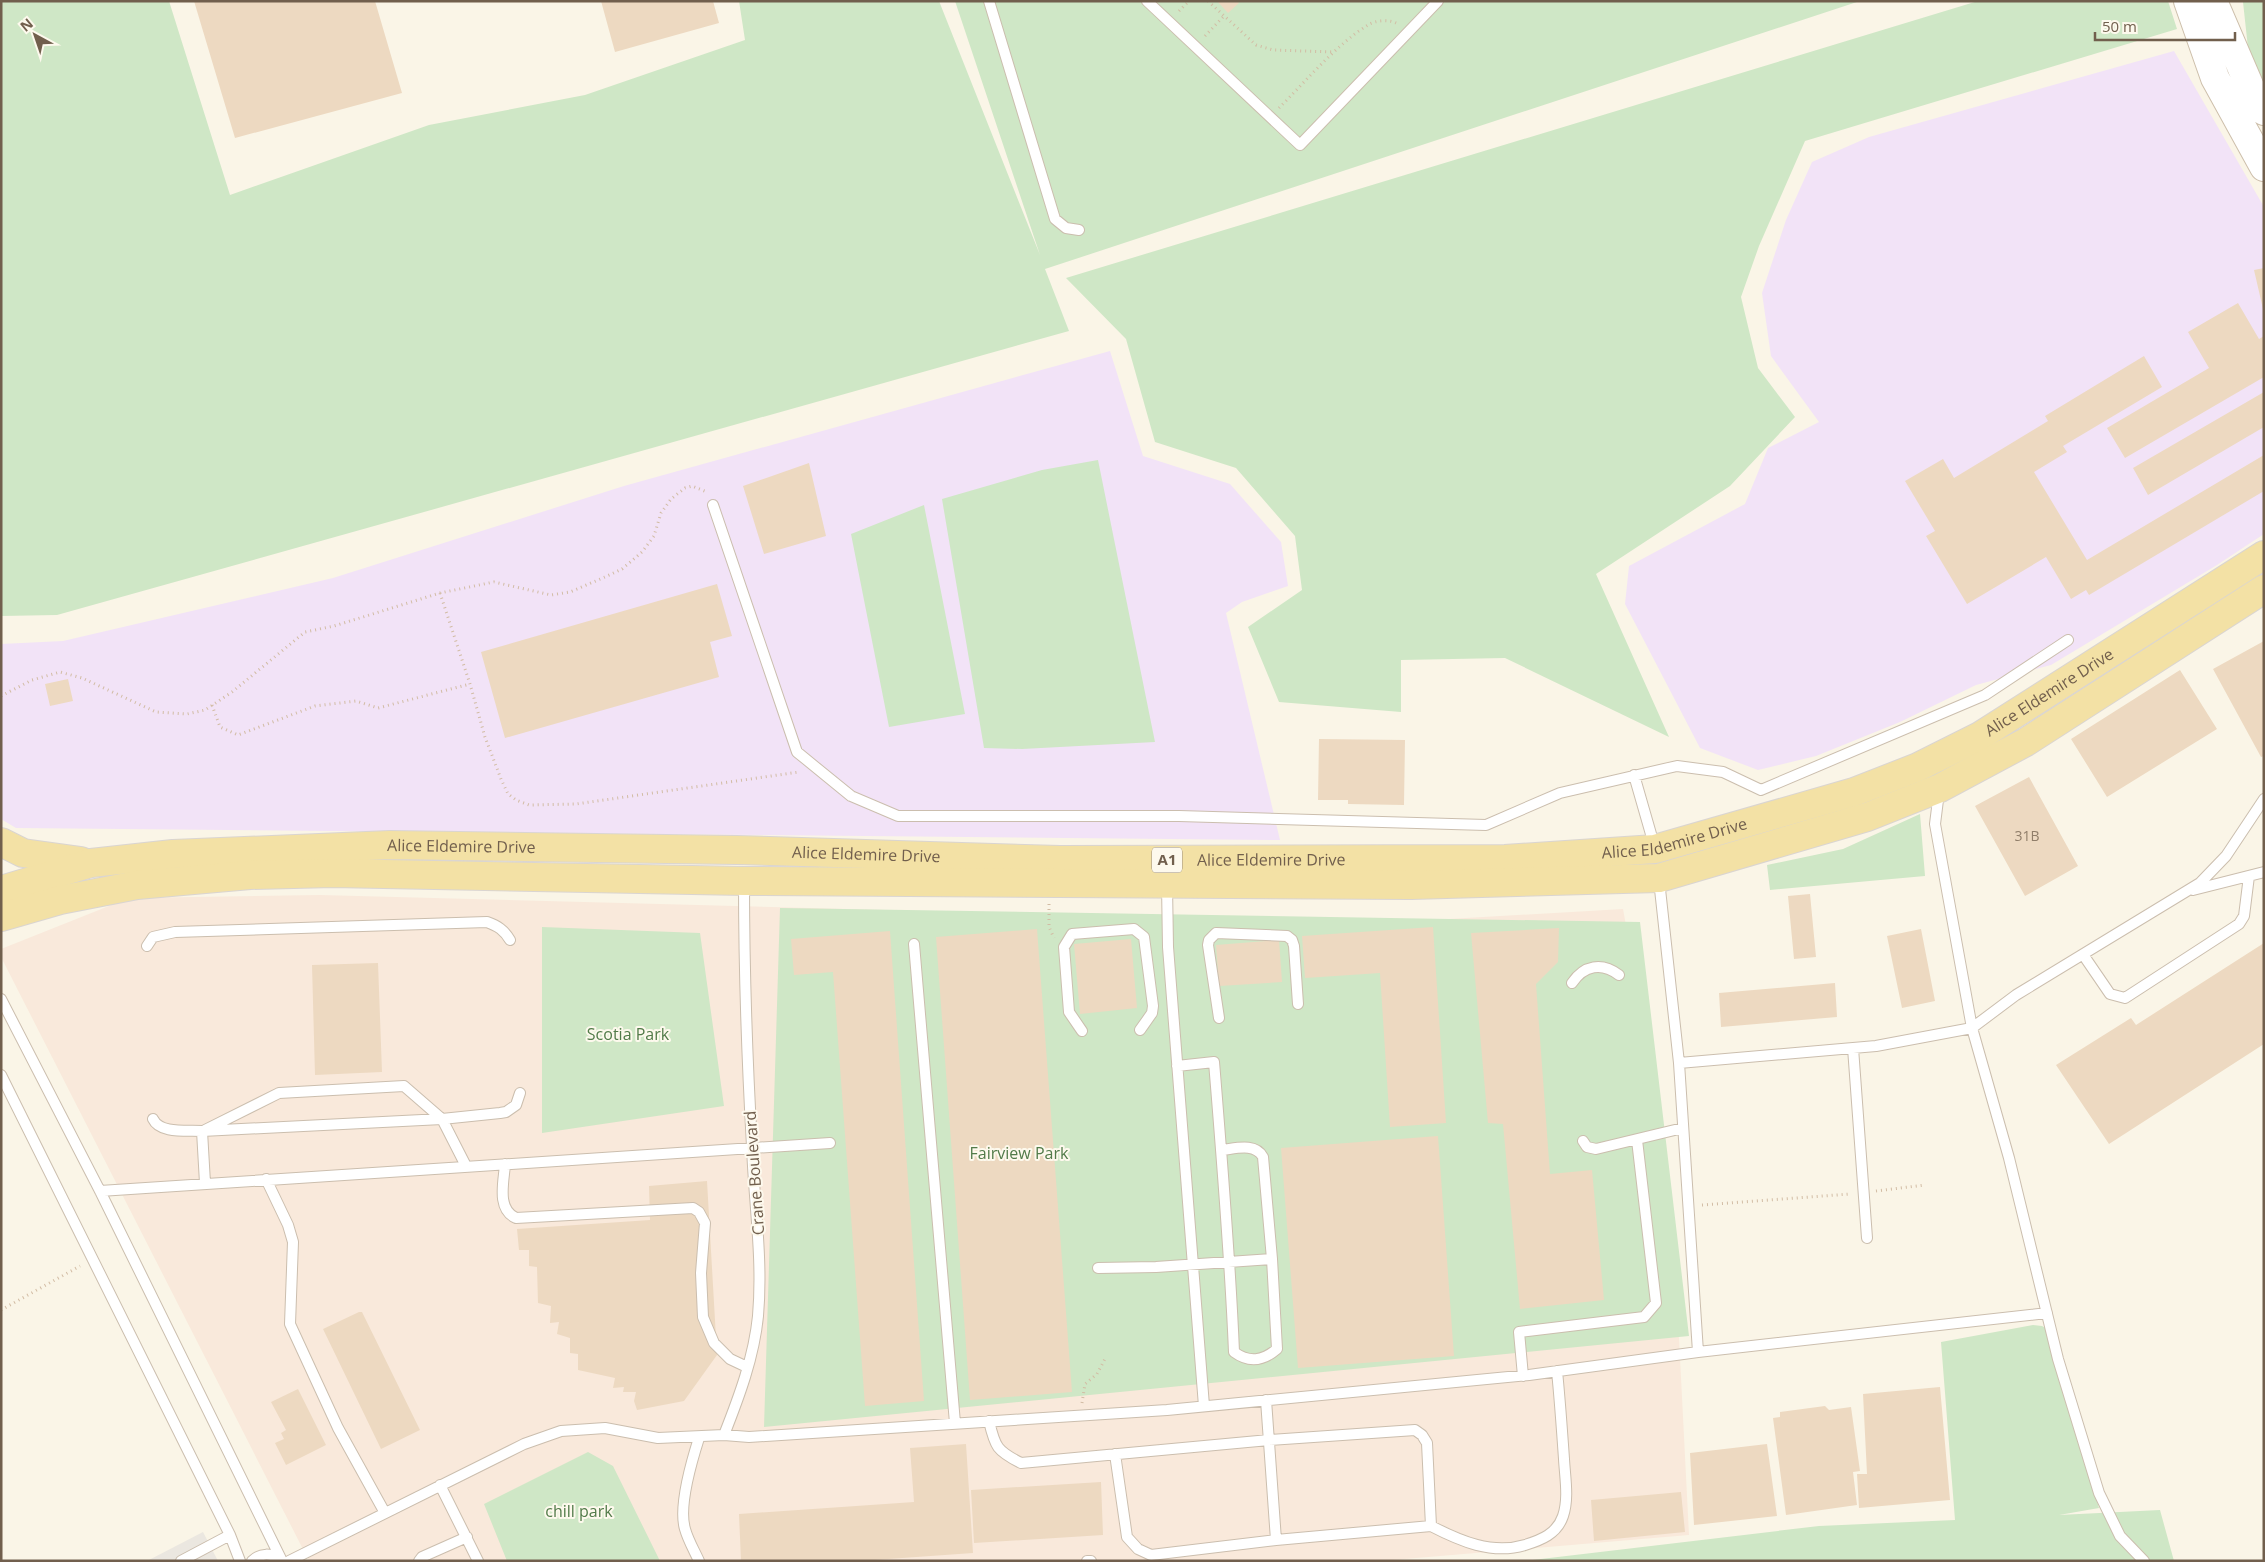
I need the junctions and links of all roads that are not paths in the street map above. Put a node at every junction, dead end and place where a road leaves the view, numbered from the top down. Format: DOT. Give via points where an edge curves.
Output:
graph roads {
  1 [pos="989,1"];
  2 [pos="1147,1"];
  3 [pos="1438,1"];
  4 [pos="2188,1"];
  5 [pos="2213,1"];
  6 [pos="2264,111"];
  7 [pos="2264,166"];
  8 [pos="1080,230"];
  9 [pos="712,506"];
  10 [pos="2264,554"];
  11 [pos="2264,589"];
  12 [pos="2068,640"];
  13 [pos="1634,775"];
  14 [pos="1940,788"];
  15 [pos="2264,799"];
  16 [pos="1,842"];
  17 [pos="90,863"];
  18 [pos="1657,864"];
  19 [pos="2264,872"];
  20 [pos="2249,876"];
  21 [pos="744,881"];
  22 [pos="1167,884"];
  23 [pos="1,890"];
  24 [pos="2187,892"];
  25 [pos="1,917"];
  26 [pos="510,940"];
  27 [pos="914,944"];
  28 [pos="147,946"];
  29 [pos="2084,956"];
  30 [pos="1619,975"];
  31 [pos="1572,983"];
  32 [pos="1,999"];
  33 [pos="1298,1004"];
  34 [pos="1219,1018"];
  35 [pos="1972,1028"];
  36 [pos="1140,1030"];
  37 [pos="1082,1031"];
  38 [pos="1853,1048"];
  39 [pos="1679,1063"];
  40 [pos="1177,1066"];
  41 [pos="1,1075"];
  42 [pos="520,1094"];
  43 [pos="153,1118"];
  44 [pos="442,1119"];
  45 [pos="1683,1128"];
  46 [pos="202,1131"];
  47 [pos="1637,1140"];
  48 [pos="1583,1141"];
  49 [pos="830,1143"];
  50 [pos="752,1148"];
  51 [pos="1221,1150"];
  52 [pos="505,1164"];
  53 [pos="466,1166"];
  54 [pos="266,1179"];
  55 [pos="205,1183"];
  56 [pos="100,1192"];
  57 [pos="1867,1238"];
  58 [pos="1272,1259"];
  59 [pos="1230,1262"];
  60 [pos="1192,1263"];
  61 [pos="1098,1268"];
  62 [pos="2047,1313"];
  63 [pos="1698,1352"];
  64 [pos="748,1367"];
  65 [pos="1557,1372"];
  66 [pos="1523,1376"];
  67 [pos="1266,1400"];
  68 [pos="1204,1406"];
  69 [pos="989,1421"];
  70 [pos="955,1424"];
  71 [pos="724,1435"];
  72 [pos="699,1438"];
  73 [pos="1269,1440"];
  74 [pos="1115,1454"];
  75 [pos="440,1485"];
  76 [pos="385,1513"];
  77 [pos="1431,1526"];
  78 [pos="230,1535"];
  79 [pos="467,1537"];
  80 [pos="1276,1540"];
  81 [pos="1091,1560"];
  82 [pos="180,1561"];
  83 [pos="240,1561"];
  84 [pos="252,1561"];
  85 [pos="281,1561"];
  86 [pos="289,1561"];
  87 [pos="419,1561"];
  88 [pos="478,1561"];
  89 [pos="699,1561"];
  90 [pos="1087,1561"];
  91 [pos="2144,1561"];
  1 -- 8 [label="lane" via="1056,219 1066,228"];
  2 -- 3 [label="lane" via="1300,145"];
  4 -- 7 [label="main road" via="2215,78"];
  5 -- 6 [label="main road" via="2252,94"];
  9 -- 13 [label="lane" via="797,752 851,796 898,816 1179,816 1486,825 1560,793"];
  10 -- 18 [label="main road, Alice Eldemire Drive / A1" via="1980,736 1918,767"];
  11 -- 14 [label="main road, Alice Eldemire Drive / A1" via="2026,742"];
  12 -- 13 [label="lane" via="1985,695 1761,790 1723,772 1677,766"];
  13 -- 18 [label="lane"];
  14 -- 18 [label="main road, Alice Eldemire Drive / A1" via="1867,817"];
  14 -- 35 [label="lane" via="1935,824"];
  15 -- 24 [label="lane" via="2226,856"];
  16 -- 17 [label="main road" via="23,853"];
  17 -- 18 [label="main road, Alice Eldemire Drive / A1" via="173,854 390,845 737,850 1060,860 1505,859"];
  17 -- 23 [label="main road, Alice Eldemire Drive / A1"];
  18 -- 22 [label="main road, Alice Eldemire Drive / A1" via="1411,885"];
  18 -- 39 [label="lane"];
  19 -- 20 [label="lane"];
  20 -- 24 [label="lane"];
  20 -- 29 [label="lane" via="2244,916 2239,924 2125,998 2110,994"];
  21 -- 22 [label="main road, Alice Eldemire Drive / A1"];
  21 -- 25 [label="main road, Alice Eldemire Drive / A1" via="334,873 250,876 138,885 60,900"];
  21 -- 50 [label="lane, Crane Boulevard"];
  22 -- 40 [label="lane"];
  24 -- 29 [label="lane"];
  26 -- 28 [label="lane" via="504,932 487,922 175,932 153,937"];
  27 -- 70 [label="lane"];
  29 -- 35 [label="lane" via="2016,996"];
  30 -- 31 [label="lane" via="1603,966 1594,966 1585,969"];
  32 -- 56 [label="lane"];
  33 -- 34 [label="lane" via="1294,946 1290,938 1216,933 1208,944"];
  35 -- 38 [label="lane"];
  35 -- 62 [label="lane" via="2009,1158"];
  36 -- 37 [label="lane" via="1153,1006 1144,937 1134,929 1072,934 1064,947 1070,1012"];
  38 -- 39 [label="lane"];
  38 -- 57 [label="lane"];
  39 -- 45 [label="lane"];
  40 -- 51 [label="lane" via="1214,1062"];
  40 -- 60 [label="lane"];
  41 -- 78 [label="lane"];
  42 -- 44 [label="lane" via="516,1105 506,1112"];
  43 -- 46 [label="lane" via="161,1128"];
  44 -- 46 [label="lane"];
  44 -- 46 [label="lane" via="404,1086 279,1093"];
  44 -- 53 [label="lane"];
  45 -- 47 [label="lane"];
  45 -- 63 [label="lane"];
  46 -- 55 [label="lane"];
  47 -- 48 [label="lane" via="1596,1149 1587,1147"];
  47 -- 66 [label="lane" via="1656,1303 1644,1317 1519,1332"];
  49 -- 50 [label="lane"];
  50 -- 52 [label="lane"];
  50 -- 64 [label="lane, Crane Boulevard" via="759,1260 758,1317"];
  51 -- 58 [label="lane" via="1252,1148 1263,1156"];
  51 -- 59 [label="lane"];
  52 -- 53 [label="lane"];
  52 -- 64 [label="lane" via="503,1203 507,1212 516,1218 693,1208 698,1212 705,1223 703,1317 714,1342 730,1359"];
  53 -- 54 [label="lane"];
  54 -- 55 [label="lane"];
  54 -- 76 [label="lane" via="293,1242 290,1324 338,1428"];
  55 -- 56 [label="lane"];
  56 -- 85 [label="lane"];
  58 -- 59 [label="lane"];
  58 -- 59 [label="lane" via="1277,1349 1261,1359 1251,1360 1234,1352"];
  59 -- 60 [label="lane"];
  60 -- 61 [label="lane"];
  60 -- 68 [label="lane"];
  62 -- 63 [label="lane"];
  62 -- 91 [label="lane" via="2099,1493 2120,1536"];
  63 -- 65 [label="lane"];
  64 -- 71 [label="lane, Crane Boulevard"];
  65 -- 66 [label="lane"];
  65 -- 77 [label="lane" via="1566,1495 1563,1516 1555,1530 1543,1540 1489,1549 1454,1538"];
  66 -- 67 [label="lane"];
  67 -- 68 [label="lane"];
  67 -- 73 [label="lane"];
  68 -- 69 [label="lane"];
  69 -- 70 [label="lane"];
  69 -- 74 [label="lane" via="993,1439 1002,1454 1021,1463"];
  70 -- 71 [label="lane" via="749,1437"];
  71 -- 72 [label="lane"];
  72 -- 75 [label="lane" via="658,1438 605,1428 561,1431 524,1444"];
  72 -- 89 [label="lane" via="688,1472 684,1527"];
  73 -- 74 [label="lane"];
  73 -- 77 [label="lane" via="1415,1430 1427,1443"];
  73 -- 80 [label="lane"];
  74 -- 80 [label="lane" via="1127,1537 1138,1549 1151,1555"];
  75 -- 76 [label="lane"];
  75 -- 79 [label="lane"];
  76 -- 86 [label="lane"];
  77 -- 80 [label="lane"];
  78 -- 82 [label="lane"];
  78 -- 83 [label="lane"];
  79 -- 87 [label="lane"];
  79 -- 88 [label="lane"];
  81 -- 90 [label="lane"];
  84 -- 85 [label="lane" via="263,1554 271,1554"];
}
